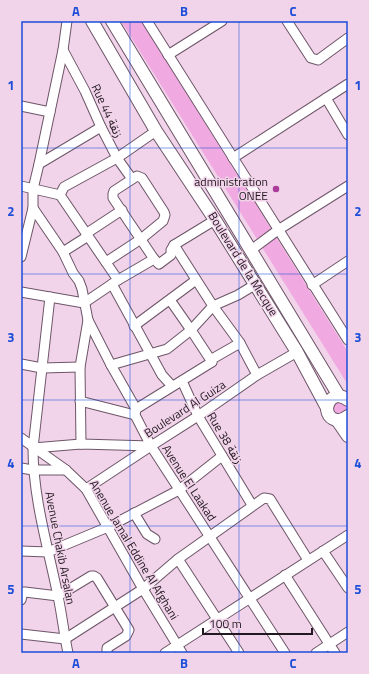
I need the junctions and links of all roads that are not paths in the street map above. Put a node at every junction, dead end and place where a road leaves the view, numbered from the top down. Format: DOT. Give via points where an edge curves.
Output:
graph roads {
  1 [pos="67,21"];
  2 [pos="92,21"];
  3 [pos="112,21"];
  4 [pos="147,21"];
  5 [pos="222,21"];
  6 [pos="287,21"];
  7 [pos="348,38"];
  8 [pos="63,50"];
  9 [pos="168,55"];
  10 [pos="348,84"];
  11 [pos="326,98"];
  12 [pos="21,109"];
  13 [pos="50,112"];
  14 [pos="101,127"];
  15 [pos="156,131"];
  16 [pos="348,135"];
  17 [pos="117,158"];
  18 [pos="233,158"];
  19 [pos="39,164"];
  20 [pos="132,179"];
  21 [pos="21,186"];
  22 [pos="348,186"];
  23 [pos="33,189"];
  24 [pos="60,194"];
  25 [pos="32,208"];
  26 [pos="122,210"];
  27 [pos="215,220"];
  28 [pos="278,230"];
  29 [pos="87,233"];
  30 [pos="141,239"];
  31 [pos="174,245"];
  32 [pos="251,250"];
  33 [pos="63,252"];
  34 [pos="21,257"];
  35 [pos="154,259"];
  36 [pos="348,261"];
  37 [pos="106,262"];
  38 [pos="196,280"];
  39 [pos="115,282"];
  40 [pos="256,284"];
  41 [pos="312,285"];
  42 [pos="21,292"];
  43 [pos="50,297"];
  44 [pos="170,300"];
  45 [pos="84,303"];
  46 [pos="213,306"];
  47 [pos="88,320"];
  48 [pos="134,326"];
  49 [pos="191,330"];
  50 [pos="348,340"];
  51 [pos="240,343"];
  52 [pos="297,352"];
  53 [pos="151,354"];
  54 [pos="212,362"];
  55 [pos="21,364"];
  56 [pos="110,365"];
  57 [pos="80,367"];
  58 [pos="42,368"];
  59 [pos="257,375"];
  60 [pos="182,381"];
  61 [pos="172,386"];
  62 [pos="345,397"];
  63 [pos="80,401"];
  64 [pos="327,408"];
  65 [pos="136,412"];
  66 [pos="198,416"];
  67 [pos="342,418"];
  68 [pos="348,436"];
  69 [pos="21,438"];
  70 [pos="80,444"];
  71 [pos="151,446"];
  72 [pos="33,448"];
  73 [pos="222,456"];
  74 [pos="21,468"];
  75 [pos="33,470"];
  76 [pos="66,470"];
  77 [pos="86,489"];
  78 [pos="179,490"];
  79 [pos="252,505"];
  80 [pos="134,514"];
  81 [pos="108,527"];
  82 [pos="348,535"];
  83 [pos="209,536"];
  84 [pos="155,539"];
  85 [pos="21,551"];
  86 [pos="323,551"];
  87 [pos="48,552"];
  88 [pos="178,559"];
  89 [pos="308,560"];
  90 [pos="285,575"];
  91 [pos="348,588"];
  92 [pos="143,589"];
  93 [pos="58,596"];
  94 [pos="249,598"];
  95 [pos="21,600"];
  96 [pos="114,608"];
  97 [pos="217,619"];
  98 [pos="348,632"];
  99 [pos="21,634"];
  100 [pos="65,639"];
  101 [pos="329,645"];
  102 [pos="179,649"];
  103 [pos="68,653"];
  104 [pos="107,653"];
  105 [pos="165,653"];
  106 [pos="239,653"];
  107 [pos="285,653"];
  108 [pos="316,653"];
  109 [pos="335,653"];
  1 -- 8 [label="street"];
  2 -- 15 [label="main road, Boulevard de la Mecque"];
  3 -- 32 [label="main road, Boulevard de la Mecque"];
  4 -- 9 [label="street"];
  5 -- 9 [label="street"];
  6 -- 7 [label="street" via="314,60 318,60"];
  8 -- 13 [label="street"];
  8 -- 14 [label="street, Rue 44 زنقة"];
  9 -- 18 [label="street"];
  10 -- 11 [label="street"];
  11 -- 16 [label="street"];
  11 -- 18 [label="street"];
  12 -- 13 [label="street"];
  13 -- 19 [label="street"];
  14 -- 17 [label="street, Rue 44 زنقة"];
  14 -- 19 [label="street"];
  15 -- 17 [label="street"];
  15 -- 27 [label="main road, Boulevard de la Mecque"];
  17 -- 20 [label="street, Rue 44 زنقة"];
  17 -- 24 [label="street" via="64,186"];
  18 -- 28 [label="street"];
  19 -- 23 [label="street"];
  20 -- 26 [label="street" via="113,194"];
  20 -- 30 [label="street" via="137,176 142,178 165,215 163,221"];
  21 -- 23 [label="street"];
  22 -- 28 [label="street"];
  23 -- 24 [label="street"];
  23 -- 25 [label="street"];
  24 -- 29 [label="street"];
  25 -- 33 [label="street"];
  25 -- 34 [label="street"];
  26 -- 29 [label="street"];
  26 -- 30 [label="street"];
  27 -- 31 [label="street"];
  27 -- 40 [label="main road, Boulevard de la Mecque"];
  28 -- 32 [label="street"];
  28 -- 41 [label="street"];
  29 -- 33 [label="street" via="85,238"];
  29 -- 37 [label="street"];
  30 -- 35 [label="street"];
  30 -- 37 [label="street"];
  31 -- 35 [label="street" via="170,250 171,255 159,264"];
  31 -- 38 [label="street"];
  32 -- 62 [label="main road, Boulevard de la Mecque"];
  33 -- 45 [label="street" via="79,281"];
  35 -- 39 [label="street"];
  36 -- 41 [label="street"];
  37 -- 39 [label="street"];
  38 -- 44 [label="street"];
  38 -- 46 [label="street"];
  39 -- 45 [label="street"];
  39 -- 48 [label="street"];
  40 -- 46 [label="street" via="238,296"];
  40 -- 52 [label="main road, Boulevard de la Mecque"];
  41 -- 50 [label="street"];
  42 -- 43 [label="street"];
  43 -- 45 [label="street"];
  43 -- 58 [label="street, Avenue Chakib Arsalan"];
  44 -- 48 [label="street"];
  44 -- 49 [label="street"];
  45 -- 47 [label="street"];
  46 -- 49 [label="street"];
  46 -- 51 [label="street"];
  47 -- 56 [label="street, Avenue El Laakad"];
  47 -- 57 [label="street"];
  48 -- 53 [label="street"];
  49 -- 53 [label="street" via="167,349"];
  49 -- 54 [label="street"];
  51 -- 54 [label="street" via="212,359"];
  51 -- 59 [label="street"];
  52 -- 59 [label="street, Boulevard Al Guiza"];
  52 -- 64 [label="main road, Boulevard de la Mecque"];
  53 -- 56 [label="street"];
  53 -- 61 [label="street" via="162,375"];
  54 -- 60 [label="street"];
  55 -- 58 [label="street"];
  56 -- 65 [label="street, Avenue El Laakad"];
  57 -- 58 [label="street"];
  57 -- 63 [label="street"];
  58 -- 72 [label="street, Avenue Chakib Arsalan"];
  59 -- 66 [label="street, Boulevard Al Guiza"];
  60 -- 61 [label="street"];
  60 -- 66 [label="street, Rue 38 زنقة"];
  61 -- 65 [label="street"];
  62 -- 64 [label="main road" via="332,398"];
  63 -- 65 [label="street"];
  63 -- 70 [label="street"];
  64 -- 67 [label="main road, Boulevard de la Mecque" via="329,414"];
  65 -- 71 [label="street, Avenue El Laakad"];
  66 -- 71 [label="street, Boulevard Al Guiza"];
  66 -- 73 [label="street, Rue 38 زنقة"];
  67 -- 68 [label="main road"];
  69 -- 72 [label="street, Anenue Jamal Eddine Al Afghani"];
  70 -- 71 [label="street"];
  70 -- 72 [label="street"];
  71 -- 77 [label="street, Boulevard Al Guiza"];
  71 -- 78 [label="street, Avenue El Laakad"];
  72 -- 75 [label="street, Avenue Chakib Arsalan"];
  72 -- 76 [label="street, Anenue Jamal Eddine Al Afghani"];
  73 -- 78 [label="street"];
  73 -- 79 [label="street, Rue 38 زنقة"];
  74 -- 75 [label="street"];
  75 -- 76 [label="street"];
  75 -- 87 [label="street, Avenue Chakib Arsalan"];
  76 -- 77 [label="street, Anenue Jamal Eddine Al Afghani"];
  77 -- 81 [label="street, Anenue Jamal Eddine Al Afghani"];
  78 -- 80 [label="street"];
  78 -- 83 [label="street, Avenue El Laakad"];
  79 -- 83 [label="street"];
  79 -- 89 [label="street" via="264,498 270,499"];
  80 -- 81 [label="street"];
  80 -- 84 [label="street" via="147,534"];
  81 -- 87 [label="street"];
  81 -- 92 [label="street, Anenue Jamal Eddine Al Afghani"];
  82 -- 86 [label="street"];
  83 -- 88 [label="street"];
  83 -- 94 [label="street, Avenue El Laakad"];
  85 -- 87 [label="street"];
  86 -- 89 [label="street"];
  86 -- 91 [label="street"];
  87 -- 93 [label="street, Avenue Chakib Arsalan"];
  88 -- 92 [label="street"];
  88 -- 97 [label="street"];
  89 -- 90 [label="street"];
  90 -- 94 [label="street"];
  90 -- 101 [label="street"];
  92 -- 96 [label="street"];
  92 -- 102 [label="street, Anenue Jamal Eddine Al Afghani"];
  93 -- 95 [label="street" via="23,592"];
  93 -- 96 [label="street" via="94,576"];
  93 -- 100 [label="street, Avenue Chakib Arsalan"];
  94 -- 97 [label="street"];
  94 -- 107 [label="street, Avenue El Laakad"];
  96 -- 100 [label="street"];
  96 -- 104 [label="street" via="128,630 126,636 107,648"];
  97 -- 102 [label="street"];
  97 -- 106 [label="street"];
  98 -- 101 [label="street"];
  99 -- 100 [label="street"];
  100 -- 103 [label="street, Avenue Chakib Arsalan"];
  101 -- 108 [label="street"];
  101 -- 109 [label="street"];
  102 -- 105 [label="street"];
}
